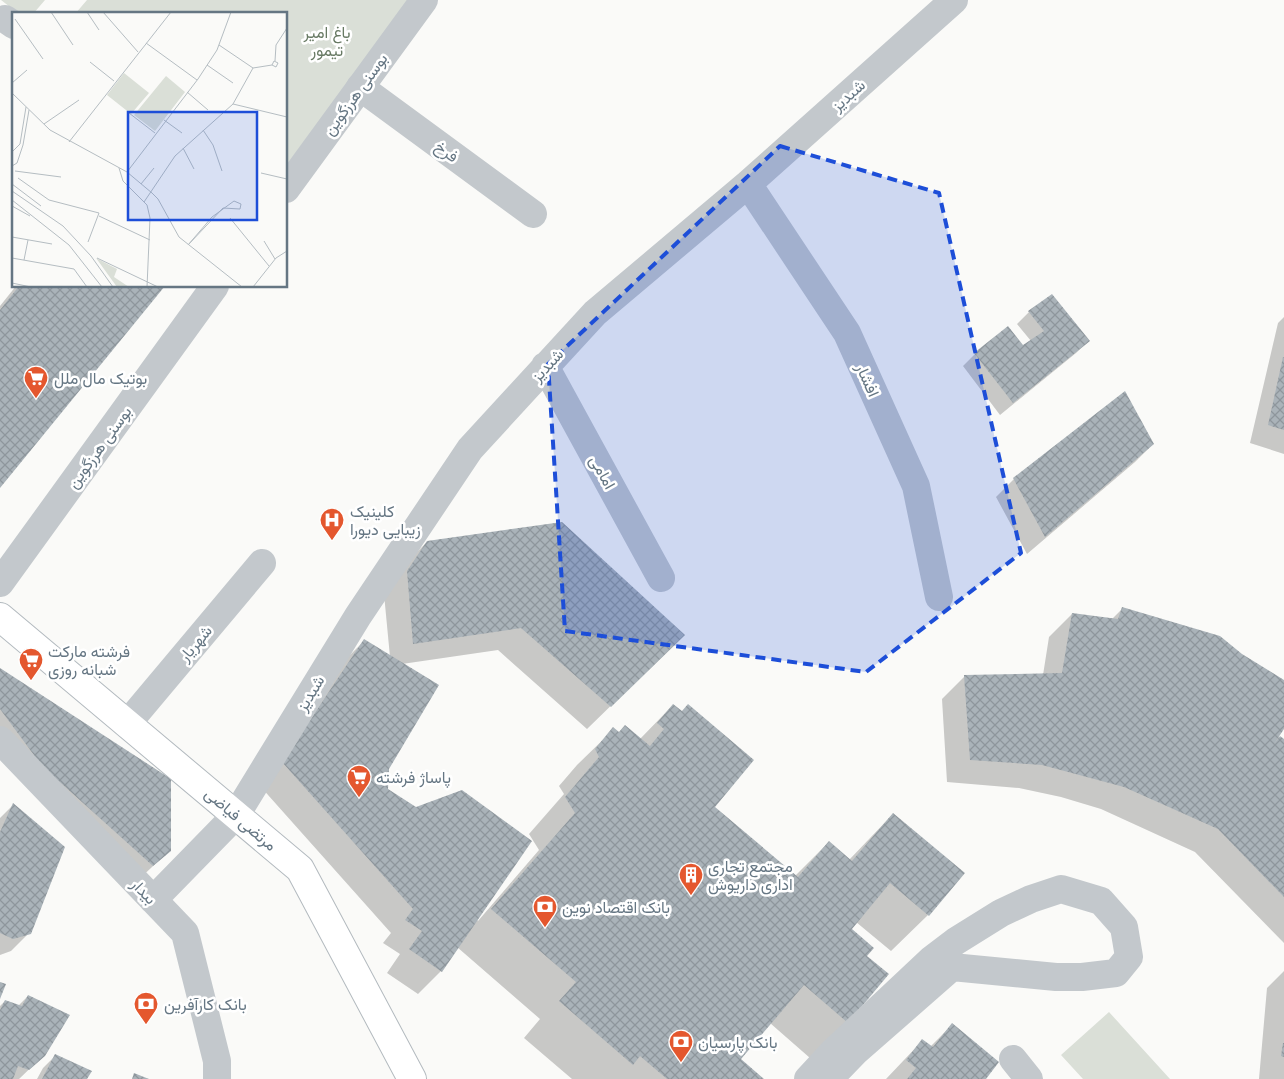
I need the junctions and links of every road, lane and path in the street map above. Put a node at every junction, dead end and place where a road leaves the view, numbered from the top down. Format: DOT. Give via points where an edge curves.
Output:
graph roads {
  1 [pos="424,0"];
  2 [pos="954,0"];
  3 [pos="360,87"];
  4 [pos="748,184"];
  5 [pos="288,186"];
  6 [pos="534,214"];
  7 [pos="215,288"];
  8 [pos="545,366"];
  9 [pos="262,563"];
  10 [pos="661,578"];
  11 [pos="0,583"];
  12 [pos="939,597"];
  13 [pos="0,617"];
  14 [pos="128,724"];
  15 [pos="0,740"];
  16 [pos="236,814"];
  17 [pos="153,900"];
  18 [pos="218,1079"];
  19 [pos="412,1079"];
  20 [pos="808,1079"];
  21 [pos="829,1079"];
  1 -- 3 [label="street, بوسنی هرزگوین"];
  2 -- 4 [label="street, شبدیز"];
  3 -- 5 [label="street, بوسنی هرزگوین"];
  3 -- 6 [label="street, فرخ"];
  4 -- 8 [label="street, شبدیز" via="595,313"];
  4 -- 12 [label="street, افشار" via="847,333 916,486"];
  7 -- 11 [label="street, بوسنی هرزگوین"];
  8 -- 10 [label="street, امامی"];
  8 -- 16 [label="street, شبدیز" via="470,449 358,616"];
  9 -- 14 [label="street, شهریار"];
  13 -- 14 [label="main road, مرتضی فیاضی"];
  14 -- 16 [label="main road, مرتضی فیاضی"];
  15 -- 17 [label="street, بیدار"];
  16 -- 17 [label="street, شبدیز"];
  16 -- 19 [label="main road, مرتضی فیاضی" via="300,869"];
  17 -- 18 [label="street, بیدار" via="185,933 217,1061"];
  20 -- 21 [label="street" via="931,960 1001,913 1061,889 1100,901 1124,927 1129,957 1116,972 1056,977 952,967 854,1052"];
}
